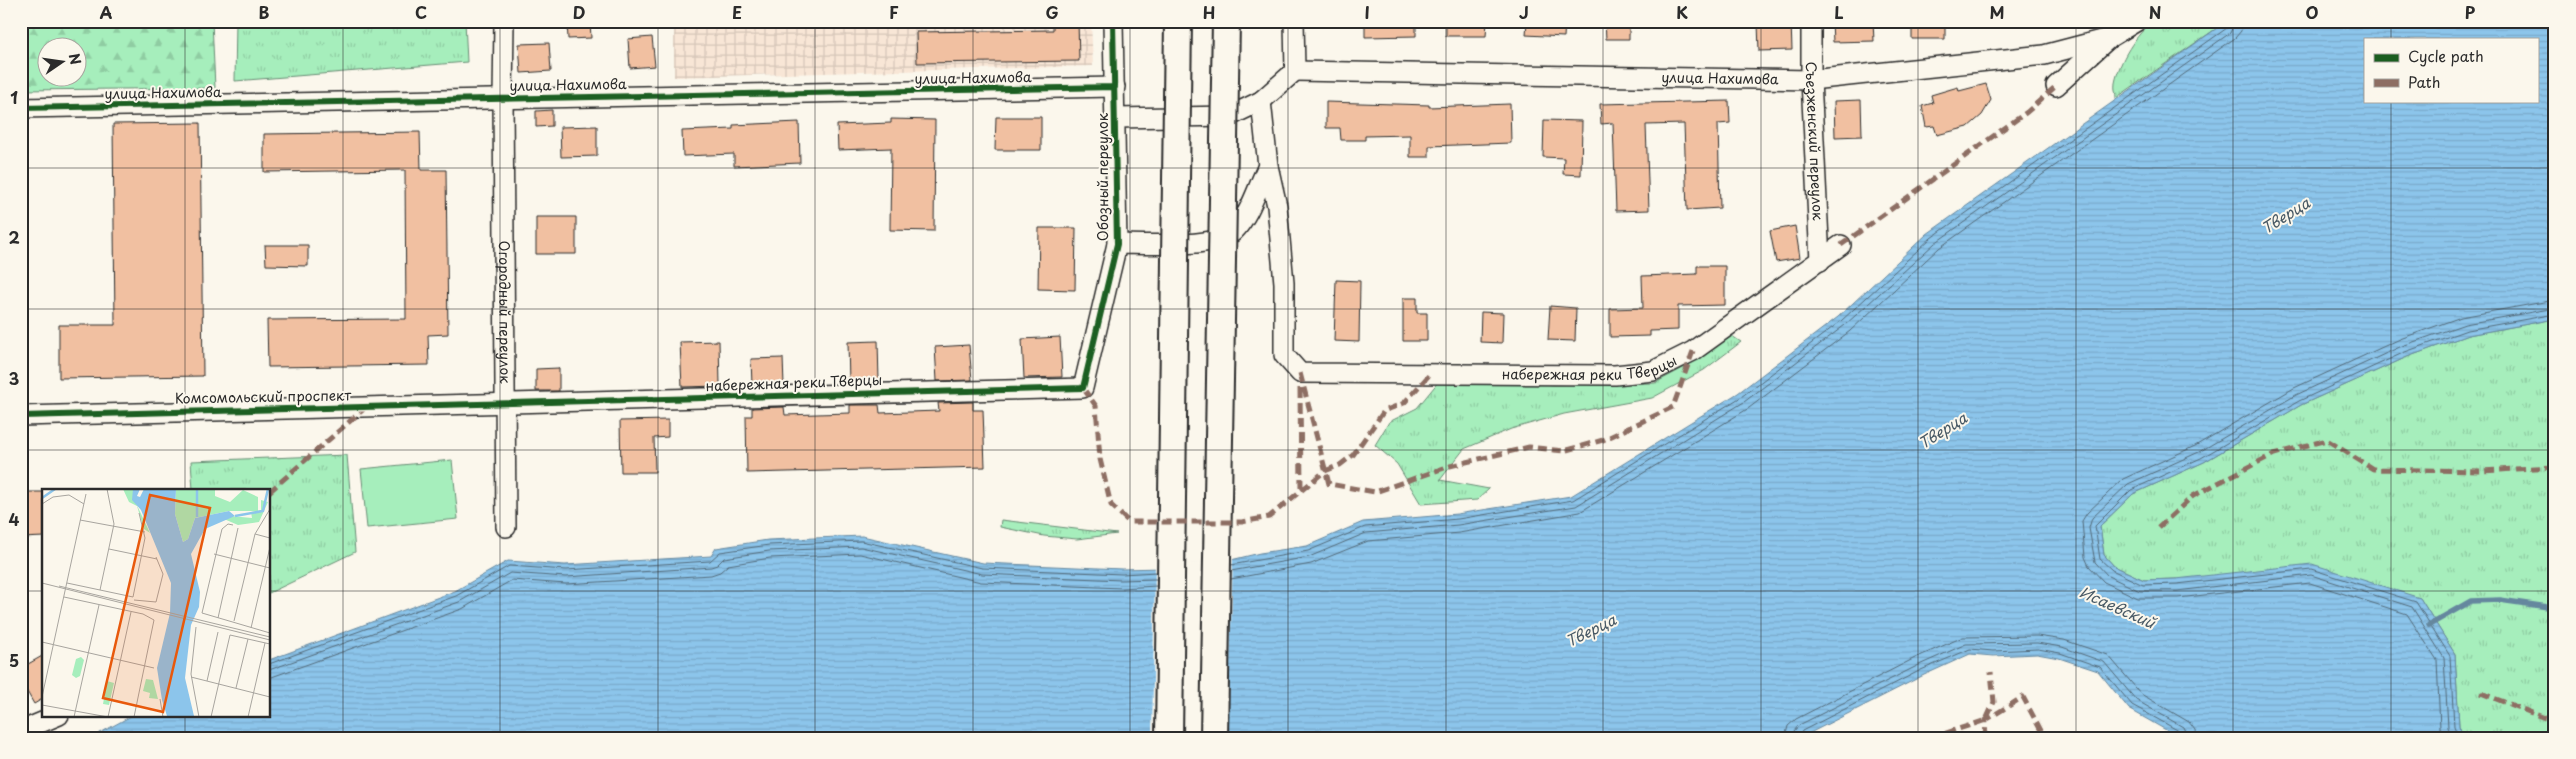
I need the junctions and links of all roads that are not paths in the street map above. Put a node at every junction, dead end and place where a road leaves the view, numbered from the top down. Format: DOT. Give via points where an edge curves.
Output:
graph roads {
  1 [pos="504,21"];
  2 [pos="1113,21"];
  3 [pos="1178,21"];
  4 [pos="1226,21"];
  5 [pos="1294,21"];
  6 [pos="1811,21"];
  7 [pos="2137,21"];
  8 [pos="2109,29"];
  9 [pos="1295,71"];
  10 [pos="1811,80"];
  11 [pos="2056,86"];
  12 [pos="1115,88"];
  13 [pos="503,99"];
  14 [pos="1261,101"];
  15 [pos="21,108"];
  16 [pos="1116,118"];
  17 [pos="1268,166"];
  18 [pos="1117,244"];
  19 [pos="1841,245"];
  20 [pos="1820,261"];
  21 [pos="1083,388"];
  22 [pos="506,403"];
  23 [pos="21,416"];
  24 [pos="506,527"];
  25 [pos="57,716"];
  26 [pos="21,732"];
  27 [pos="1169,738"];
  28 [pos="1214,738"];
  1 -- 13 [label="street, Огородный переулок"];
  2 -- 12 [label="street, Обозный переулок"];
  3 -- 27 [label="main road, bridge"];
  4 -- 28 [label="main road, bridge"];
  5 -- 9 [label="street"];
  6 -- 10 [label="street, Съезженский переулок"];
  7 -- 8 [label="street, улица Нахимова"];
  8 -- 10 [label="street, улица Нахимова" via="2044,55"];
  8 -- 11 [label="street"];
  9 -- 10 [label="street, улица Нахимова"];
  9 -- 14 [label="street"];
  10 -- 20 [label="street, Съезженский переулок"];
  12 -- 13 [label="street, улица Нахимова"];
  12 -- 16 [label="street, Обозный переулок"];
  13 -- 15 [label="street, улица Нахимова"];
  13 -- 22 [label="street, Огородный переулок"];
  14 -- 16 [label="street" via="1230,116"];
  14 -- 17 [label="street"];
  16 -- 18 [label="street, Обозный переулок"];
  17 -- 18 [label="street" via="1250,208 1233,233 1208,243"];
  17 -- 20 [label="street, набережная реки Тверцы" via="1277,206 1282,264 1284,355 1300,373 1615,375 1653,371 1694,351"];
  18 -- 21 [label="street, Обозный переулок"];
  19 -- 20 [label="street, набережная реки Тверцы"];
  21 -- 22 [label="street, набережная реки Тверцы"];
  22 -- 23 [label="street, Комсомольский проспект"];
  22 -- 24 [label="street, Огородный переулок"];
  25 -- 26 [label="street"];
}
